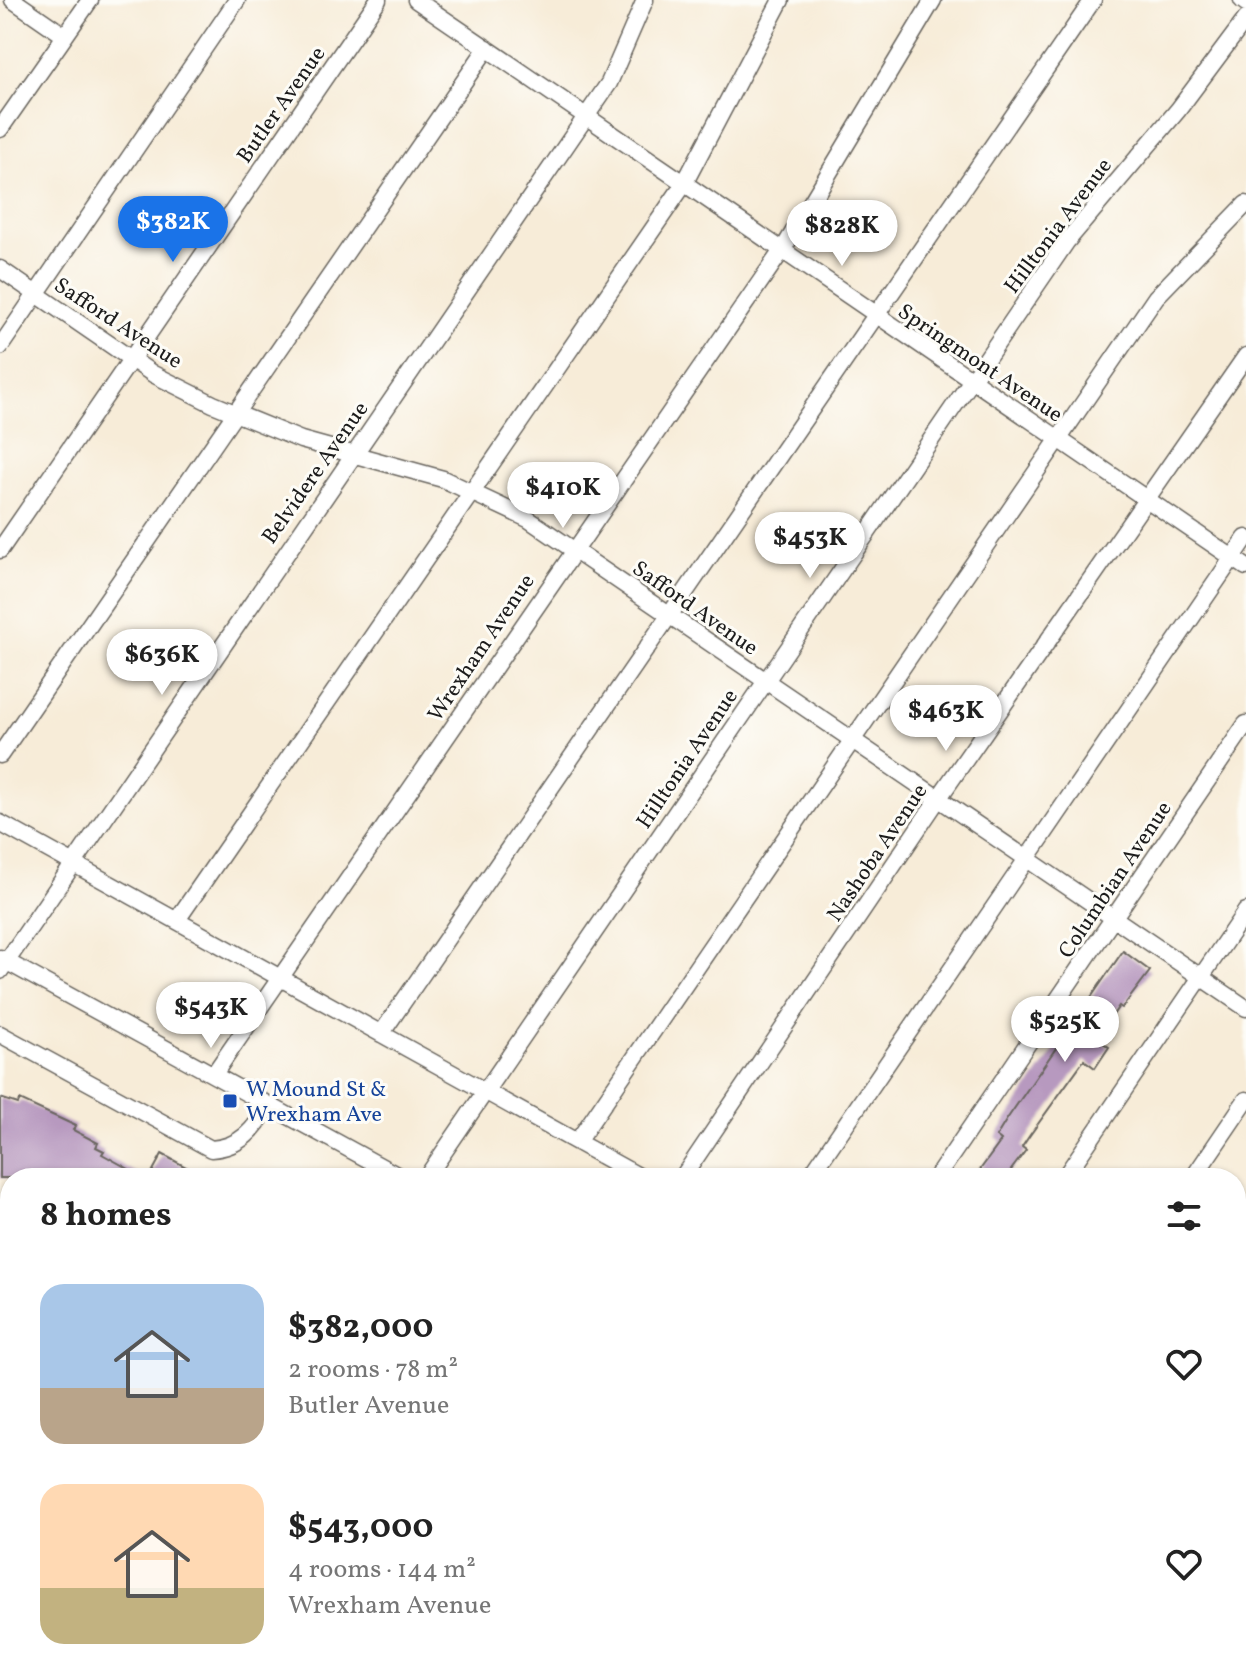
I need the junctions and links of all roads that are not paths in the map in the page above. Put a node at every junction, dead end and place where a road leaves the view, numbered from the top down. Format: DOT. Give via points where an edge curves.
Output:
graph roads {
  1 [pos="13,0"];
  2 [pos="90,0"];
  3 [pos="237,0"];
  4 [pos="378,0"];
  5 [pos="416,0"];
  6 [pos="645,0"];
  7 [pos="781,0"];
  8 [pos="933,0"];
  9 [pos="1093,0"];
  10 [pos="1246,19"];
  11 [pos="65,36"];
  12 [pos="487,48"];
  13 [pos="587,116"];
  14 [pos="0,129"];
  15 [pos="684,184"];
  16 [pos="1246,204"];
  17 [pos="781,251"];
  18 [pos="0,269"];
  19 [pos="36,294"];
  20 [pos="875,316"];
  21 [pos="0,347"];
  22 [pos="1246,356"];
  23 [pos="131,359"];
  24 [pos="970,382"];
  25 [pos="235,413"];
  26 [pos="1056,439"];
  27 [pos="352,455"];
  28 [pos="474,492"];
  29 [pos="1145,498"];
  30 [pos="1246,538"];
  31 [pos="574,549"];
  32 [pos="0,550"];
  33 [pos="1239,563"];
  34 [pos="670,616"];
  35 [pos="765,681"];
  36 [pos="1246,724"];
  37 [pos="852,741"];
  38 [pos="0,755"];
  39 [pos="938,799"];
  40 [pos="0,823"];
  41 [pos="1028,860"];
  42 [pos="73,862"];
  43 [pos="1246,911"];
  44 [pos="1113,918"];
  45 [pos="177,920"];
  46 [pos="2,964"];
  47 [pos="280,978"];
  48 [pos="1201,978"];
  49 [pos="1246,1008"];
  50 [pos="0,1034"];
  51 [pos="381,1034"];
  52 [pos="214,1074"];
  53 [pos="485,1091"];
  54 [pos="1246,1100"];
  55 [pos="269,1105"];
  56 [pos="577,1142"];
  57 [pos="367,1168"];
  58 [pos="433,1168"];
  59 [pos="624,1168"];
  60 [pos="689,1168"];
  61 [pos="816,1168"];
  62 [pos="943,1168"];
  63 [pos="1071,1168"];
  64 [pos="1200,1168"];
  1 -- 11 [label="street"];
  2 -- 11 [label="street"];
  3 -- 19 [label="street"];
  4 -- 23 [label="street, Butler Avenue"];
  5 -- 12 [label="street, Springmont Avenue"];
  6 -- 13 [label="street, Belvidere Avenue" via="609,83"];
  7 -- 15 [label="street"];
  8 -- 17 [label="street, Wrexham Avenue"];
  9 -- 20 [label="street"];
  10 -- 24 [label="street, Hilltonia Avenue" via="1178,110 1067,241"];
  11 -- 14 [label="street"];
  12 -- 13 [label="street, Springmont Avenue"];
  12 -- 25 [label="street"];
  13 -- 15 [label="street, Springmont Avenue"];
  13 -- 27 [label="street, Belvidere Avenue"];
  15 -- 17 [label="street, Springmont Avenue"];
  15 -- 28 [label="street"];
  16 -- 26 [label="street" via="1156,297"];
  17 -- 20 [label="street, Springmont Avenue"];
  17 -- 31 [label="street, Wrexham Avenue"];
  18 -- 19 [label="street, Safford Avenue"];
  19 -- 21 [label="street"];
  19 -- 23 [label="street, Safford Avenue"];
  20 -- 24 [label="street, Springmont Avenue"];
  20 -- 34 [label="street"];
  22 -- 29 [label="street, Nashoba Avenue"];
  23 -- 25 [label="street, Safford Avenue"];
  23 -- 32 [label="street, Butler Avenue"];
  24 -- 26 [label="street, Springmont Avenue"];
  24 -- 35 [label="street, Hilltonia Avenue"];
  25 -- 27 [label="street, Safford Avenue"];
  25 -- 38 [label="street"];
  26 -- 29 [label="street, Springmont Avenue"];
  26 -- 37 [label="street"];
  27 -- 28 [label="street, Safford Avenue"];
  27 -- 42 [label="street, Belvidere Avenue"];
  28 -- 31 [label="street, Safford Avenue"];
  28 -- 45 [label="street"];
  29 -- 33 [label="street, Springmont Avenue"];
  29 -- 39 [label="street, Nashoba Avenue"];
  30 -- 33 [label="street"];
  31 -- 34 [label="street, Safford Avenue"];
  31 -- 47 [label="street, Wrexham Avenue"];
  33 -- 41 [label="street"];
  34 -- 35 [label="street, Safford Avenue"];
  34 -- 51 [label="street"];
  35 -- 37 [label="street, Safford Avenue"];
  35 -- 53 [label="street, Hilltonia Avenue"];
  36 -- 44 [label="street, Columbian Avenue"];
  37 -- 39 [label="street, Safford Avenue"];
  37 -- 56 [label="street"];
  39 -- 41 [label="street, Safford Avenue"];
  39 -- 60 [label="street, Nashoba Avenue"];
  40 -- 42 [label="street"];
  41 -- 44 [label="street, Safford Avenue"];
  41 -- 61 [label="street"];
  42 -- 45 [label="street"];
  42 -- 46 [label="street, Belvidere Avenue"];
  43 -- 48 [label="street"];
  44 -- 48 [label="street, Safford Avenue"];
  44 -- 62 [label="street, Columbian Avenue"];
  45 -- 47 [label="street"];
  46 -- 52 [label="street"];
  47 -- 51 [label="street"];
  47 -- 52 [label="street, Wrexham Avenue"];
  48 -- 49 [label="street, Safford Avenue"];
  48 -- 63 [label="street"];
  50 -- 55 [label="street" via="211,1149 244,1139"];
  51 -- 53 [label="street"];
  52 -- 55 [label="street"];
  53 -- 56 [label="street"];
  53 -- 58 [label="street, Hilltonia Avenue"];
  54 -- 64 [label="street"];
  55 -- 57 [label="street"];
  56 -- 59 [label="street"];
}
